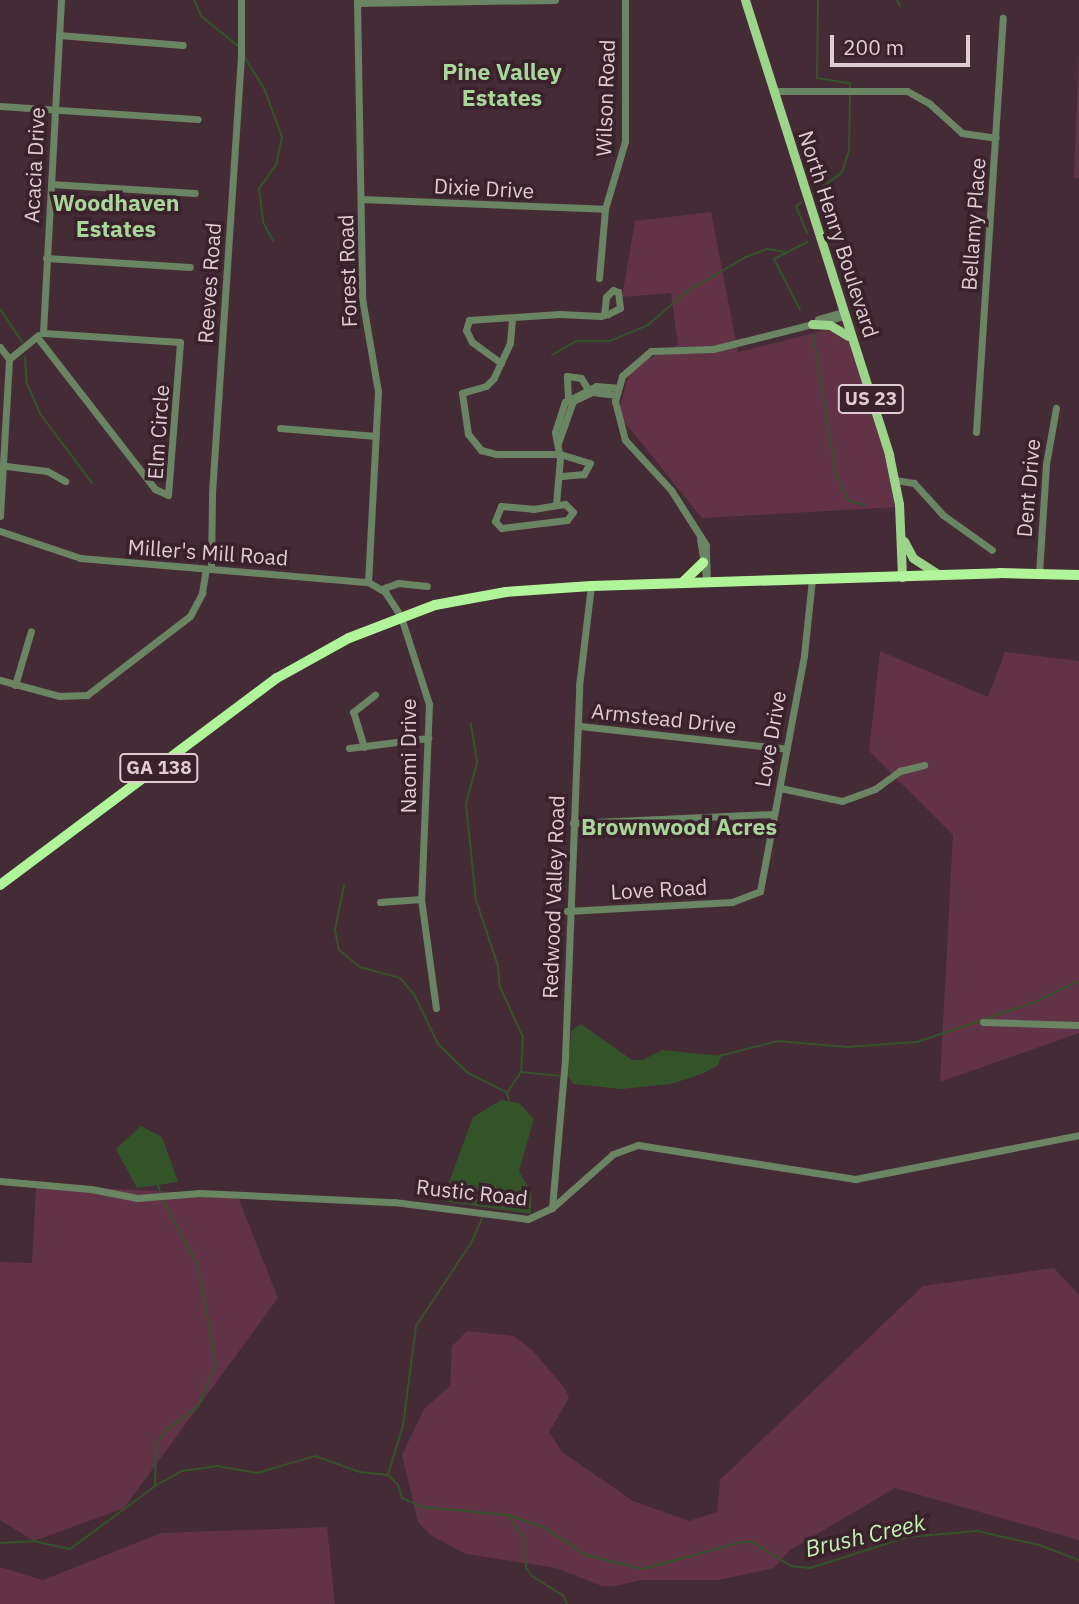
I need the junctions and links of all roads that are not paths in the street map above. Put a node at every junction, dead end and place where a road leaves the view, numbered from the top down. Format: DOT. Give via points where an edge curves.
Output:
graph roads {
  1 [pos="61,0"];
  2 [pos="241,0"];
  3 [pos="555,0"];
  4 [pos="625,0"];
  5 [pos="746,0"];
  6 [pos="357,1"];
  7 [pos="1003,18"];
  8 [pos="59,35"];
  9 [pos="183,45"];
  10 [pos="773,91"];
  11 [pos="0,106"];
  12 [pos="55,110"];
  13 [pos="198,119"];
  14 [pos="996,138"];
  15 [pos="51,184"];
  16 [pos="195,193"];
  17 [pos="361,199"];
  18 [pos="605,209"];
  19 [pos="46,258"];
  20 [pos="190,268"];
  21 [pos="599,278"];
  22 [pos="844,314"];
  23 [pos="604,315"];
  24 [pos="512,319"];
  25 [pos="812,324"];
  26 [pos="40,335"];
  27 [pos="853,342"];
  28 [pos="0,347"];
  29 [pos="9,359"];
  30 [pos="501,363"];
  31 [pos="588,388"];
  32 [pos="616,391"];
  33 [pos="568,398"];
  34 [pos="1056,408"];
  35 [pos="280,428"];
  36 [pos="976,432"];
  37 [pos="376,436"];
  38 [pos="558,443"];
  39 [pos="559,454"];
  40 [pos="6,466"];
  41 [pos="559,476"];
  42 [pos="895,480"];
  43 [pos="65,481"];
  44 [pos="556,504"];
  45 [pos="0,516"];
  46 [pos="0,531"];
  47 [pos="901,533"];
  48 [pos="700,538"];
  49 [pos="992,550"];
  50 [pos="703,563"];
  51 [pos="209,569"];
  52 [pos="1039,573"];
  53 [pos="939,575"];
  54 [pos="1079,575"];
  55 [pos="902,577"];
  56 [pos="811,581"];
  57 [pos="368,582"];
  58 [pos="707,582"];
  59 [pos="682,583"];
  60 [pos="427,586"];
  61 [pos="591,586"];
  62 [pos="381,589"];
  63 [pos="401,617"];
  64 [pos="31,631"];
  65 [pos="0,680"];
  66 [pos="15,685"];
  67 [pos="376,695"];
  68 [pos="580,726"];
  69 [pos="428,738"];
  70 [pos="364,747"];
  71 [pos="349,748"];
  72 [pos="787,749"];
  73 [pos="924,765"];
  74 [pos="780,788"];
  75 [pos="774,814"];
  76 [pos="573,823"];
  77 [pos="0,886"];
  78 [pos="751,897"];
  79 [pos="421,899"];
  80 [pos="380,902"];
  81 [pos="567,911"];
  82 [pos="436,1008"];
  83 [pos="983,1022"];
  84 [pos="1079,1025"];
  85 [pos="1079,1135"];
  86 [pos="0,1181"];
  87 [pos="552,1208"];
  1 -- 8 [label="street, Acacia Drive"];
  2 -- 51 [label="street, Reeves Road" via="242,54"];
  3 -- 6 [label="street"];
  4 -- 18 [label="street, Wilson Road" via="625,142"];
  5 -- 10 [label="main road, North Henry Boulevard / US 23"];
  6 -- 17 [label="street, Forest Road"];
  7 -- 14 [label="street, Bellamy Place"];
  8 -- 9 [label="street"];
  8 -- 12 [label="street, Acacia Drive"];
  10 -- 14 [label="street" via="907,91 930,104 962,133"];
  10 -- 22 [label="main road, North Henry Boulevard / US 23"];
  11 -- 12 [label="street"];
  12 -- 13 [label="street"];
  12 -- 15 [label="street, Acacia Drive"];
  14 -- 36 [label="street, Bellamy Place"];
  15 -- 16 [label="street"];
  15 -- 19 [label="street, Acacia Drive"];
  17 -- 18 [label="street, Dixie Drive"];
  17 -- 37 [label="street, Forest Road" via="362,298 378,390"];
  18 -- 21 [label="street, Wilson Road"];
  19 -- 20 [label="street"];
  19 -- 26 [label="street, Acacia Drive"];
  22 -- 25 [label="street"];
  22 -- 27 [label="main road, North Henry Boulevard / US 23"];
  23 -- 24 [label="street"];
  24 -- 30 [label="street" via="510,343"];
  24 -- 30 [label="street" via="466,323 472,342"];
  25 -- 27 [label="main road" via="843,329"];
  25 -- 32 [label="street" via="713,349 651,351 630,368"];
  26 -- 26 [label="street, Elm Circle" via="180,342 169,495 155,489"];
  26 -- 29 [label="street"];
  27 -- 42 [label="main road, North Henry Boulevard / US 23"];
  28 -- 29 [label="street"];
  29 -- 40 [label="street"];
  30 -- 39 [label="street" via="490,383 461,393 472,442 496,454"];
  31 -- 32 [label="street"];
  31 -- 33 [label="street"];
  31 -- 33 [label="street" via="582,378 568,376"];
  32 -- 38 [label="street" via="592,392 573,401"];
  32 -- 48 [label="street" via="625,440 671,490"];
  33 -- 38 [label="street" via="555,432"];
  34 -- 52 [label="street, Dent Drive" via="1046,464"];
  35 -- 37 [label="street"];
  37 -- 57 [label="street, Forest Road"];
  38 -- 39 [label="street"];
  39 -- 41 [label="street"];
  39 -- 41 [label="street" via="585,459 591,466 579,476"];
  40 -- 43 [label="street" via="47,471"];
  40 -- 45 [label="street"];
  41 -- 44 [label="street"];
  42 -- 47 [label="main road, North Henry Boulevard / US 23"];
  42 -- 49 [label="street" via="914,483 943,515"];
  44 -- 44 [label="street" via="569,505 573,517 501,528 495,521 501,506 533,509"];
  46 -- 51 [label="street, Miller's Mill Road" via="80,558"];
  47 -- 53 [label="main road, US 23" via="913,558"];
  47 -- 55 [label="main road, North Henry Boulevard / US 23"];
  48 -- 50 [label="street"];
  48 -- 58 [label="street" via="709,554"];
  50 -- 58 [label="street"];
  50 -- 59 [label="highway"];
  51 -- 57 [label="street, Miller's Mill Road"];
  51 -- 66 [label="street, Reeves Road" via="190,616 97,689 77,697"];
  52 -- 53 [label="highway"];
  52 -- 54 [label="highway"];
  53 -- 55 [label="highway"];
  55 -- 56 [label="highway, GA 138"];
  56 -- 58 [label="highway, GA 138"];
  56 -- 72 [label="street, Love Drive"];
  57 -- 62 [label="street, Miller's Mill Road"];
  58 -- 59 [label="highway, GA 138"];
  59 -- 61 [label="highway, GA 138"];
  60 -- 62 [label="street" via="398,583"];
  61 -- 63 [label="highway, GA 138" via="468,597"];
  61 -- 68 [label="street, Redwood Valley Road" via="579,686"];
  62 -- 63 [label="street, Miller's Mill Road"];
  63 -- 69 [label="street, Naomi Drive" via="425,687"];
  63 -- 77 [label="highway, GA 138" via="341,642 277,678"];
  64 -- 66 [label="street"];
  65 -- 66 [label="street, Reeves Road"];
  67 -- 70 [label="street" via="353,712"];
  68 -- 72 [label="street, Armstead Drive"];
  68 -- 76 [label="street, Redwood Valley Road"];
  69 -- 70 [label="street"];
  69 -- 79 [label="street, Naomi Drive"];
  70 -- 71 [label="street"];
  72 -- 74 [label="street, Love Drive"];
  73 -- 74 [label="street" via="900,771 875,789 842,800"];
  74 -- 75 [label="street, Love Drive"];
  75 -- 76 [label="street"];
  75 -- 78 [label="street, Love Drive" via="763,882"];
  76 -- 81 [label="street, Redwood Valley Road"];
  78 -- 81 [label="street, Love Road"];
  79 -- 80 [label="street"];
  79 -- 82 [label="street, Naomi Drive"];
  81 -- 87 [label="street, Redwood Valley Road" via="565,1058"];
  83 -- 84 [label="street"];
  85 -- 87 [label="street, Rustic Road" via="855,1179 638,1145 613,1154"];
  86 -- 87 [label="street, Rustic Road" via="137,1198 200,1193 394,1202 528,1219"];
}
